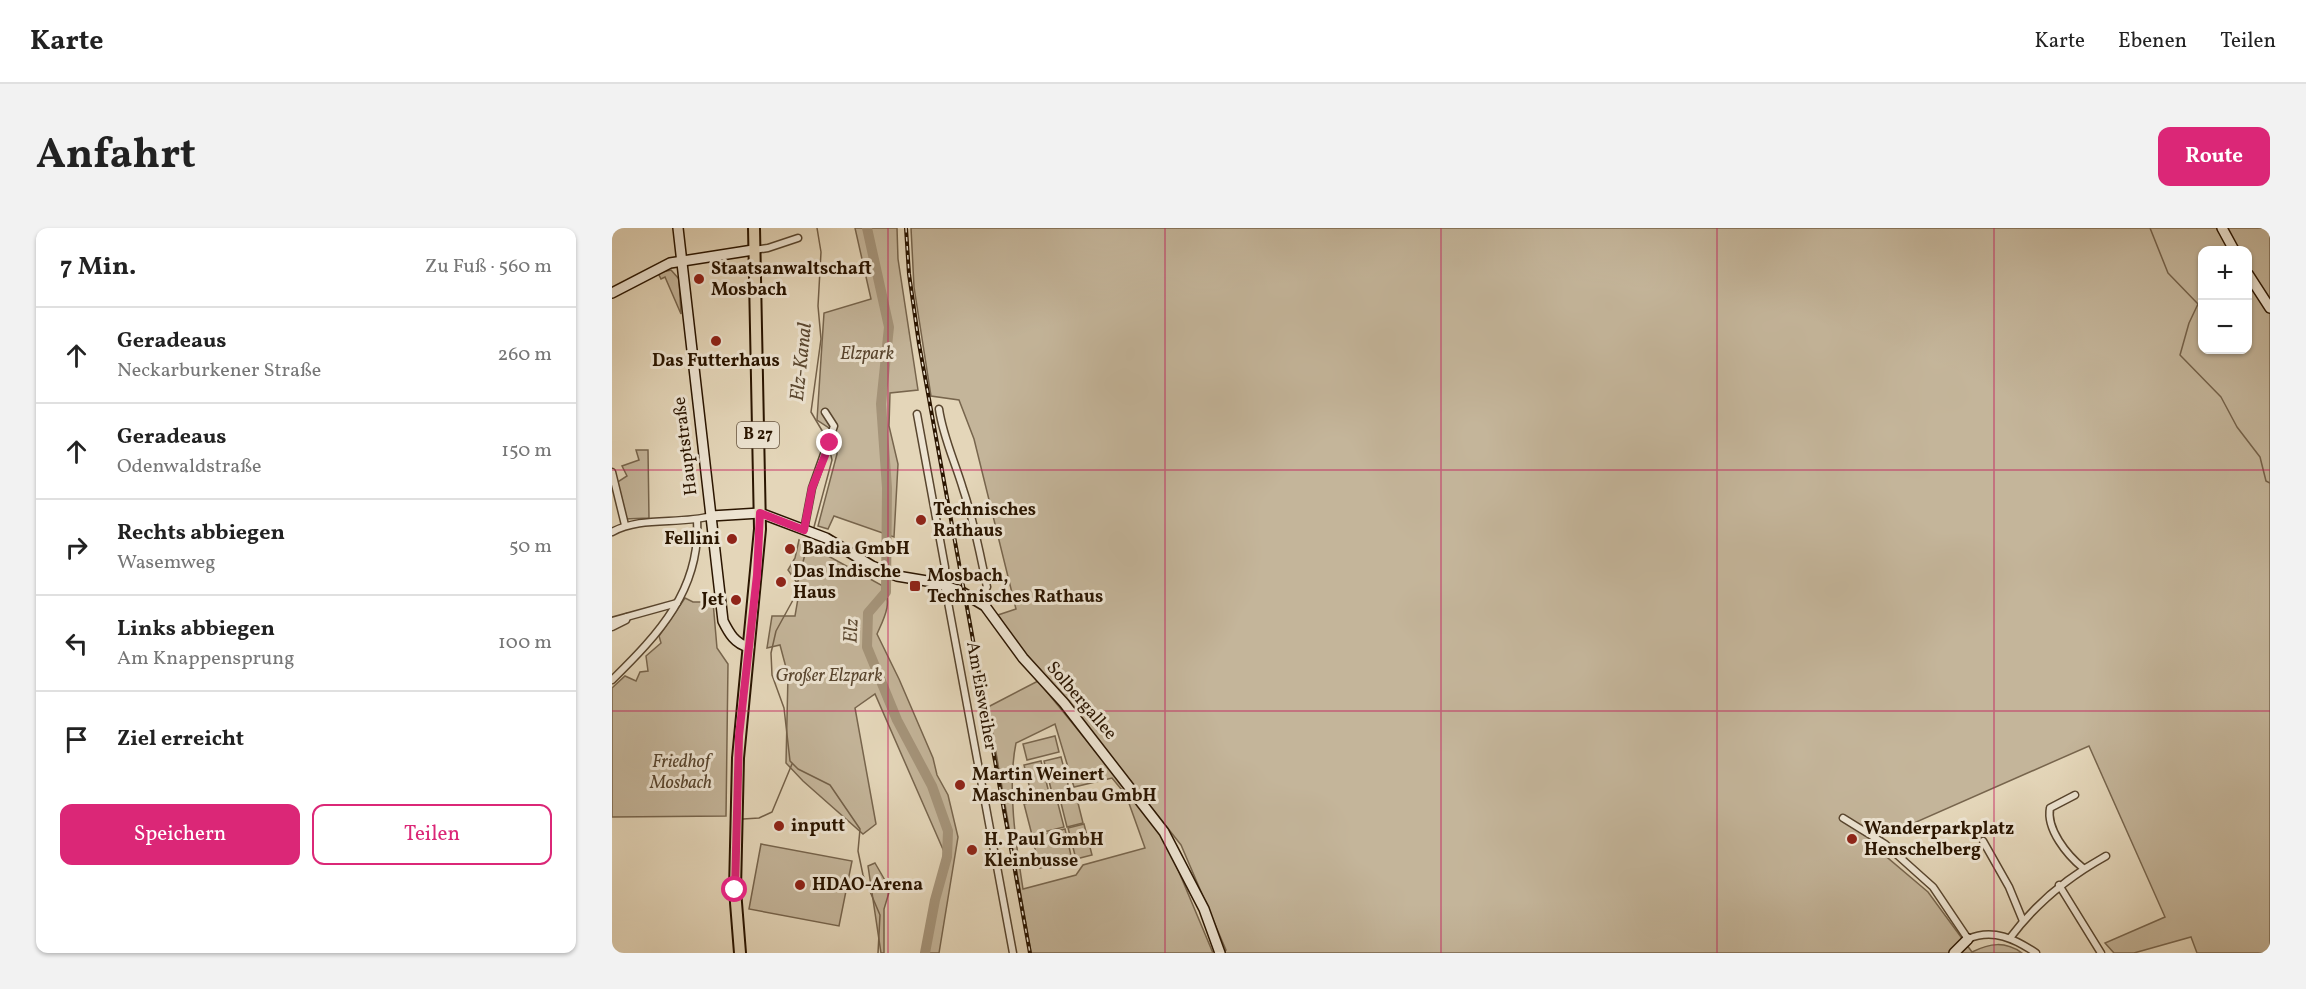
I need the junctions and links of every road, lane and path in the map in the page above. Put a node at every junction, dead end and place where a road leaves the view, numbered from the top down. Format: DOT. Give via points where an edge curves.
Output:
graph roads {
  1 [pos="678,228"];
  2 [pos="754,228"];
  3 [pos="2222,228"];
  4 [pos="798,238"];
  5 [pos="2232,246"];
  6 [pos="753,250"];
  7 [pos="682,260"];
  8 [pos="2252,281"];
  9 [pos="612,293"];
  10 [pos="2270,308"];
  11 [pos="939,409"];
  12 [pos="825,412"];
  13 [pos="917,414"];
  14 [pos="612,472"];
  15 [pos="760,513"];
  16 [pos="711,516"];
  17 [pos="697,520"];
  18 [pos="625,525"];
  19 [pos="804,530"];
  20 [pos="612,532"];
  21 [pos="945,586"];
  22 [pos="978,600"];
  23 [pos="677,603"];
  24 [pos="627,616"];
  25 [pos="612,621"];
  26 [pos="612,627"];
  27 [pos="749,647"];
  28 [pos="612,680"];
  29 [pos="2075,795"];
  30 [pos="1843,818"];
  31 [pos="1983,841"];
  32 [pos="2106,856"];
  33 [pos="2083,868"];
  34 [pos="2059,885"];
  35 [pos="2023,921"];
  36 [pos="2010,938"];
  37 [pos="1968,939"];
  38 [pos="740,953"];
  39 [pos="1013,953"];
  40 [pos="1220,953"];
  41 [pos="1954,953"];
  42 [pos="2036,953"];
  43 [pos="2102,953"];
  1 -- 7 [label="street, Hauptstraße"];
  2 -- 6 [label="main road, B 27"];
  3 -- 5 [label="street"];
  4 -- 6 [label="street"];
  6 -- 7 [label="street"];
  6 -- 15 [label="main road, B 27"];
  7 -- 9 [label="street" via="655,269"];
  7 -- 16 [label="street, Hauptstraße"];
  8 -- 10 [label="street"];
  11 -- 22 [label="street" via="941,428 977,538 987,587"];
  12 -- 19 [label="street" via="834,426 812,488"];
  13 -- 21 [label="street, Am Eisweiher" via="945,567"];
  14 -- 18 [label="street"];
  15 -- 16 [label="street"];
  15 -- 19 [label="street, Solbergallee"];
  15 -- 27 [label="main road, B 27"];
  16 -- 17 [label="street"];
  16 -- 27 [label="street, Hauptstraße" via="723,621 730,636"];
  17 -- 18 [label="street"];
  17 -- 23 [label="street" via="695,563"];
  18 -- 20 [label="street"];
  19 -- 21 [label="street, Solbergallee" via="897,576"];
  21 -- 22 [label="street, Solbergallee"];
  21 -- 39 [label="street, Am Eisweiher"];
  22 -- 40 [label="street, Solbergallee" via="1164,832 1203,909"];
  23 -- 24 [label="street"];
  23 -- 28 [label="street"];
  24 -- 25 [label="street"];
  24 -- 26 [label="street" via="627,620"];
  27 -- 38 [label="main road, B 27" via="737,782 735,890"];
  29 -- 33 [label="street" via="2050,808 2048,816 2062,845"];
  30 -- 37 [label="street" via="1885,844 1933,887"];
  31 -- 35 [label="street"];
  32 -- 33 [label="street"];
  33 -- 34 [label="street"];
  34 -- 35 [label="street"];
  34 -- 43 [label="street"];
  35 -- 36 [label="street"];
  36 -- 37 [label="street" via="1992,934"];
  36 -- 42 [label="street"];
  37 -- 41 [label="street"];
}
